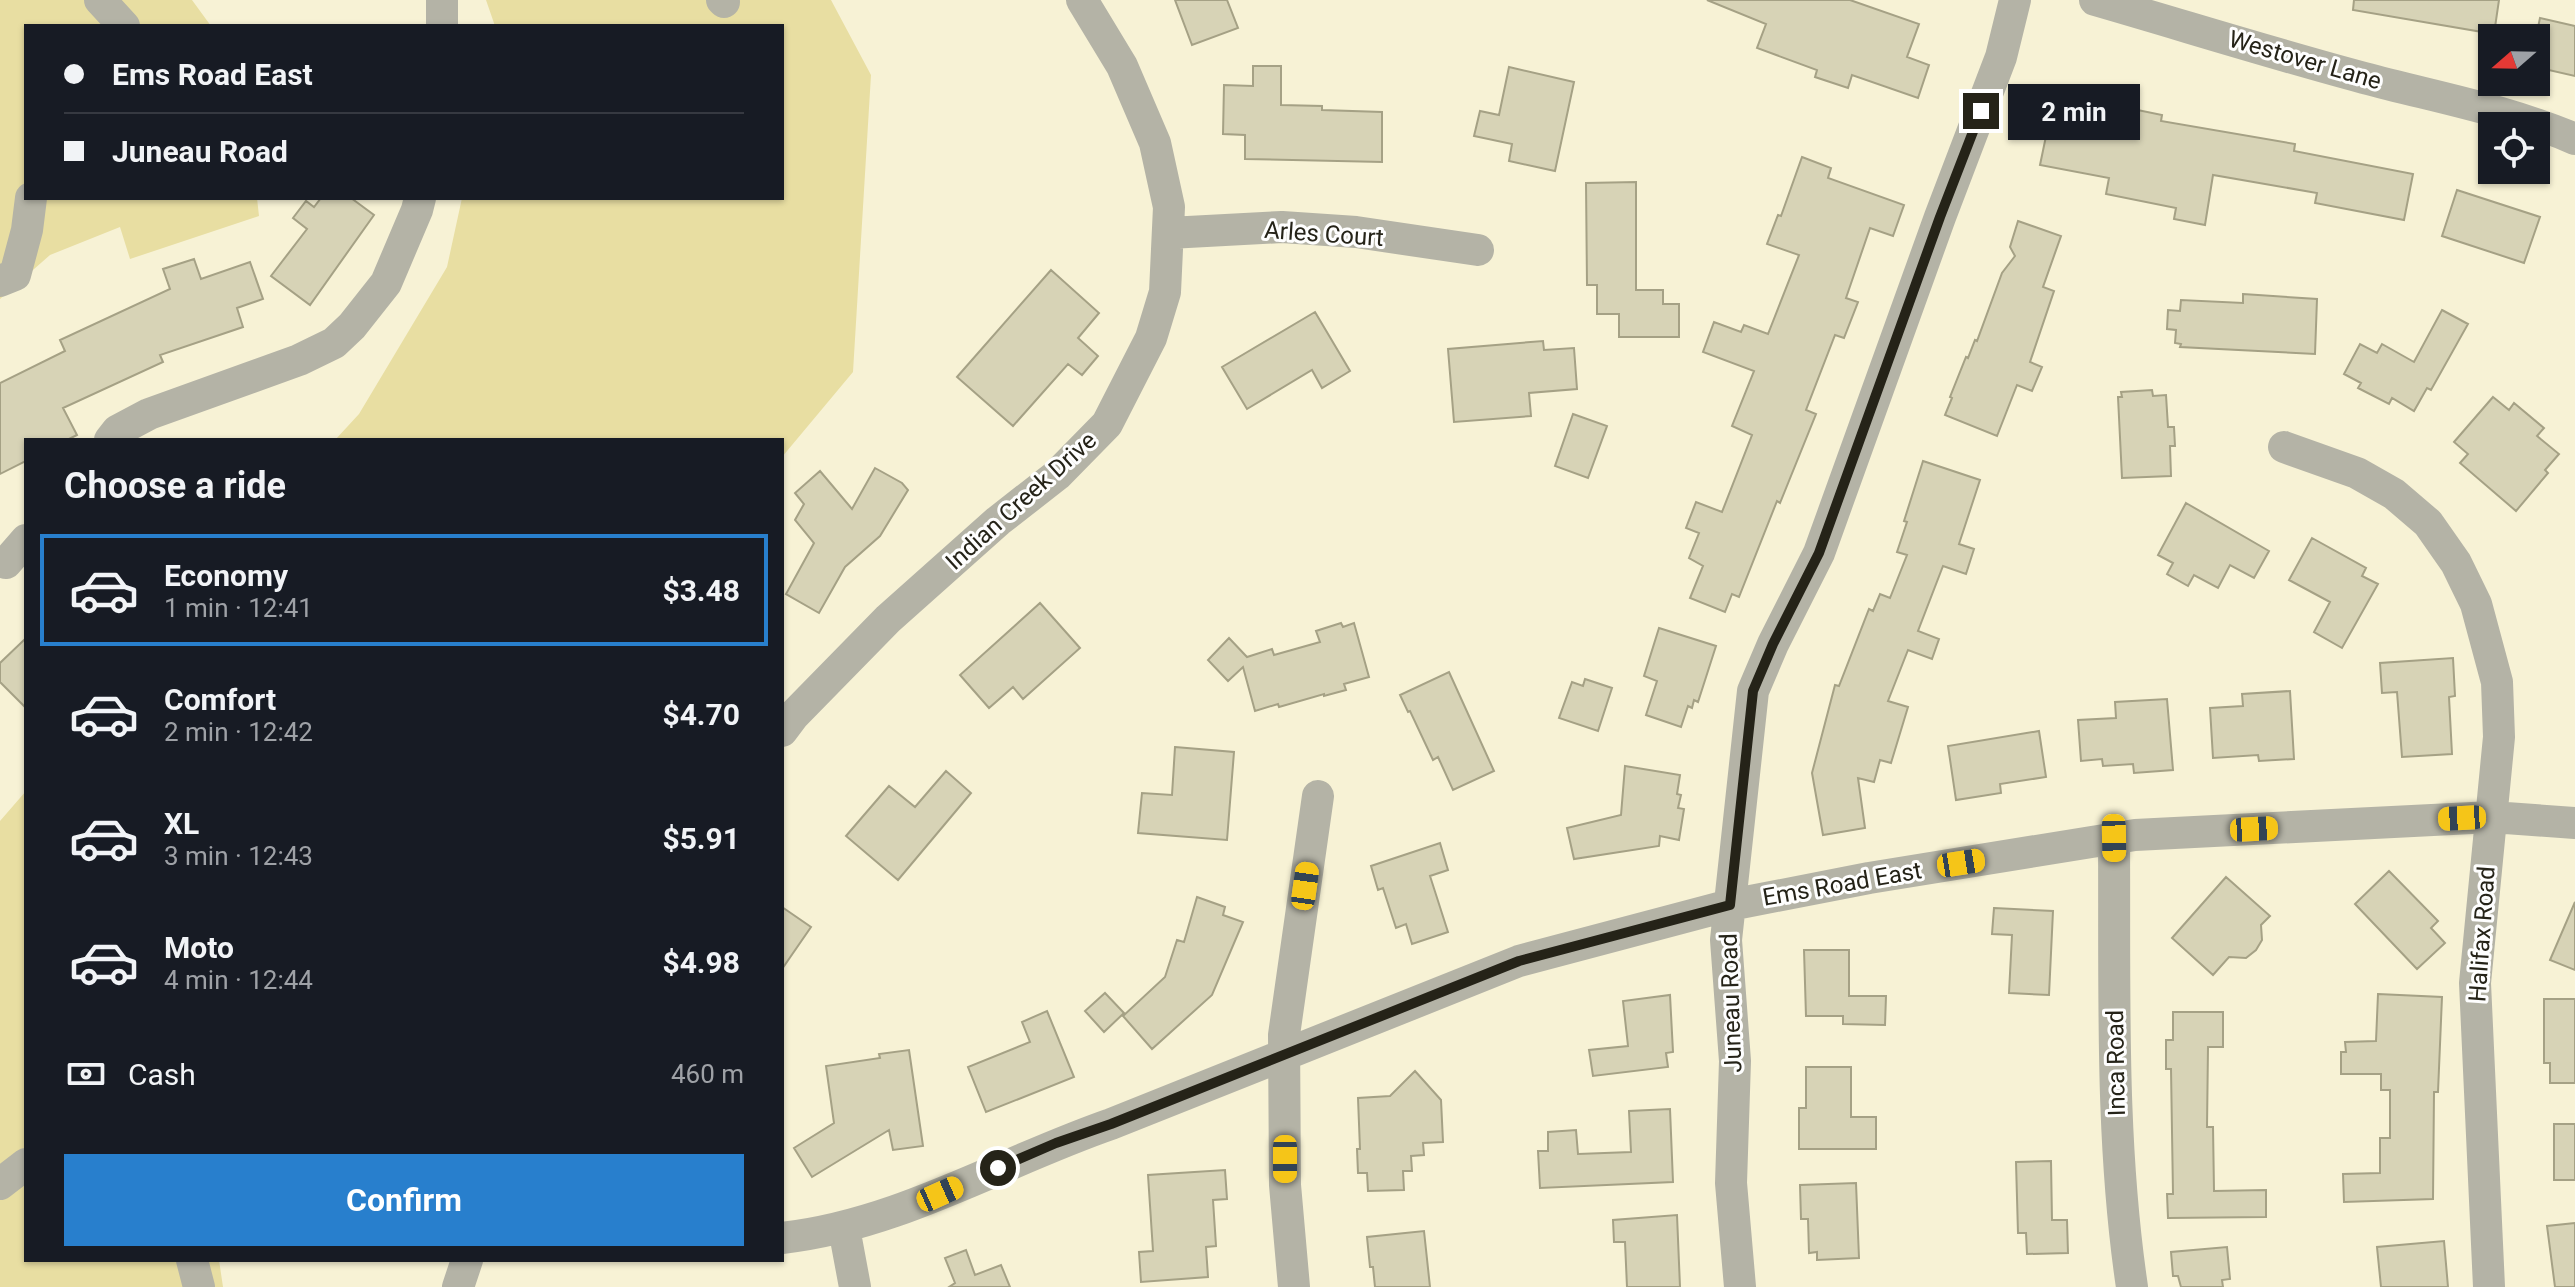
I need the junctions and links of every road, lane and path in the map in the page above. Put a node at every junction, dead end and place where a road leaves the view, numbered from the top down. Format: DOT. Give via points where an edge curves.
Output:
graph roads {
  1 [pos="100,0"];
  2 [pos="442,0"];
  3 [pos="1082,0"];
  4 [pos="2015,0"];
  5 [pos="2095,0"];
  6 [pos="122,24"];
  7 [pos="442,24"];
  8 [pos="2575,139"];
  9 [pos="31,200"];
  10 [pos="420,200"];
  11 [pos="1169,233"];
  12 [pos="1478,250"];
  13 [pos="0,281"];
  14 [pos="112,438"];
  15 [pos="2284,447"];
  16 [pos="784,728"];
  17 [pos="1318,796"];
  18 [pos="2492,817"];
  19 [pos="2575,823"];
  20 [pos="2114,838"];
  21 [pos="1730,905"];
  22 [pos="1284,1055"];
  23 [pos="24,1166"];
  24 [pos="0,1184"];
  25 [pos="844,1228"];
  26 [pos="784,1238"];
  27 [pos="193,1262"];
  28 [pos="466,1262"];
  29 [pos="199,1287"];
  30 [pos="458,1287"];
  31 [pos="855,1287"];
  32 [pos="1294,1287"];
  33 [pos="1740,1287"];
  34 [pos="2132,1287"];
  35 [pos="2489,1287"];
  1 -- 6 [label="street"];
  2 -- 7 [label="street"];
  3 -- 11 [label="street, Indian Creek Drive" via="1122,66 1155,143"];
  4 -- 21 [label="street, Juneau Road" via="2001,57 1819,553 1753,691"];
  5 -- 8 [label="street, Westover Lane"];
  9 -- 13 [label="street" via="15,275"];
  10 -- 14 [label="street" via="386,283 334,343 149,414"];
  11 -- 12 [label="street, Arles Court" via="1282,227"];
  11 -- 16 [label="street, Indian Creek Drive" via="1165,292 1151,338 1107,424 1057,475 888,619"];
  15 -- 18 [label="street, Halifax Road" via="2357,473 2394,494 2428,523 2456,563 2476,604 2497,682 2499,737"];
  17 -- 22 [label="street"];
  18 -- 19 [label="street, Ems Road East"];
  18 -- 20 [label="street, Ems Road East"];
  18 -- 35 [label="street, Halifax Road" via="2475,983"];
  20 -- 21 [label="street, Ems Road East"];
  20 -- 34 [label="street, Inca Road" via="2116,1120"];
  21 -- 22 [label="street, Ems Road East" via="1519,961"];
  21 -- 33 [label="street, Juneau Road" via="1726,940 1735,1061 1731,1183"];
  22 -- 25 [label="street, Ems Road East" via="1056,1143 911,1207"];
  22 -- 32 [label="street" via="1285,1185"];
  23 -- 24 [label="street"];
  25 -- 26 [label="street, Ems Road East"];
  25 -- 31 [label="street"];
  27 -- 29 [label="street"];
  28 -- 30 [label="street"];
}
